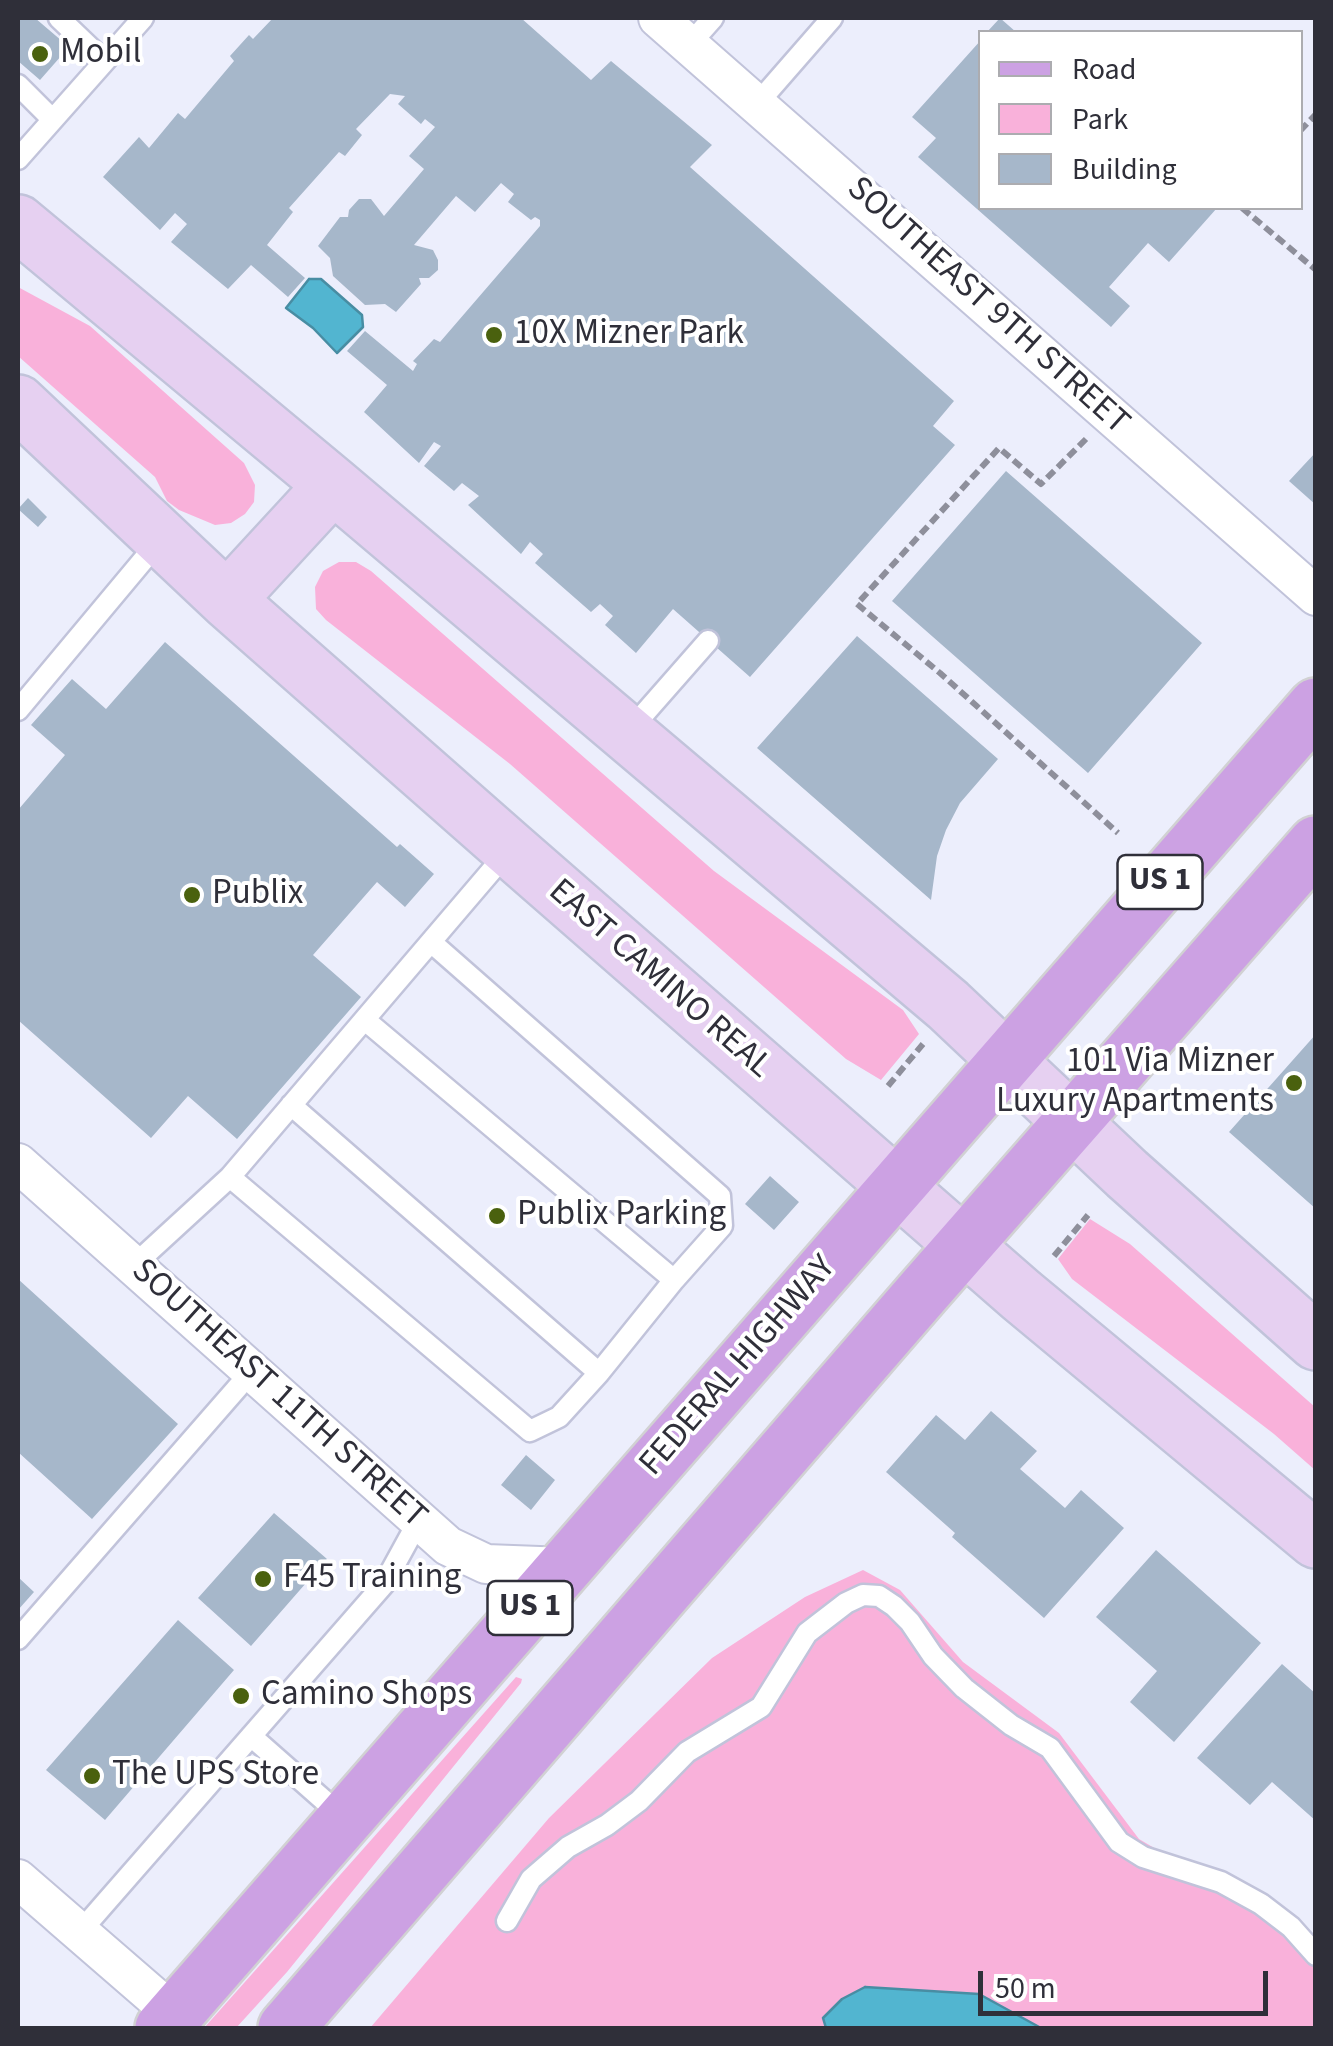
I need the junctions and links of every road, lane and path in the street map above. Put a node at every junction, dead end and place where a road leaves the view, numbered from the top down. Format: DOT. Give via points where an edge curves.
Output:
graph roads {
  1 [pos="143,18"];
  2 [pos="658,18"];
  3 [pos="832,18"];
  4 [pos="59,24"];
  5 [pos="701,31"];
  6 [pos="104,61"];
  7 [pos="20,77"];
  8 [pos="757,104"];
  9 [pos="52,119"];
  10 [pos="18,159"];
  11 [pos="1244,210"];
  12 [pos="18,223"];
  13 [pos="1316,270"];
  14 [pos="18,403"];
  15 [pos="1109,416"];
  16 [pos="333,485"];
  17 [pos="162,539"];
  18 [pos="1316,596"];
  19 [pos="227,600"];
  20 [pos="708,641"];
  21 [pos="1316,706"];
  22 [pos="18,710"];
  23 [pos="628,733"];
  24 [pos="1118,834"];
  25 [pos="1316,844"];
  26 [pos="510,849"];
  27 [pos="431,942"];
  28 [pos="365,1020"];
  29 [pos="926,1041"];
  30 [pos="1005,1060"];
  31 [pos="888,1086"];
  32 [pos="292,1106"];
  33 [pos="1072,1122"];
  34 [pos="18,1164"];
  35 [pos="230,1177"];
  36 [pos="896,1186"];
  37 [pos="1088,1215"];
  38 [pos="964,1245"];
  39 [pos="1054,1256"];
  40 [pos="134,1266"];
  41 [pos="674,1280"];
  42 [pos="1316,1342"];
  43 [pos="252,1371"];
  44 [pos="599,1372"];
  45 [pos="420,1520"];
  46 [pos="1316,1540"];
  47 [pos="566,1567"];
  48 [pos="18,1639"];
  49 [pos="251,1736"];
  50 [pos="346,1820"];
  51 [pos="18,1879"];
  52 [pos="507,1921"];
  53 [pos="79,1932"];
  54 [pos="1316,1955"];
  55 [pos="169,2022"];
  56 [pos="286,2028"];
  1 -- 6 [label="lane"];
  2 -- 5 [label="street, SOUTHEAST 9TH STREET"];
  3 -- 8 [label="lane"];
  4 -- 6 [label="lane"];
  5 -- 8 [label="street, SOUTHEAST 9TH STREET"];
  6 -- 9 [label="lane"];
  7 -- 9 [label="lane"];
  8 -- 15 [label="street, SOUTHEAST 9TH STREET"];
  9 -- 10 [label="lane"];
  11 -- 13 [label="path"];
  12 -- 16 [label="street"];
  14 -- 17 [label="street, EAST CAMINO REAL"];
  15 -- 18 [label="street, SOUTHEAST 9TH STREET"];
  15 -- 24 [label="path" via="1042,484 999,448 857,604"];
  16 -- 19 [label="street"];
  16 -- 23 [label="street"];
  17 -- 19 [label="street, EAST CAMINO REAL"];
  17 -- 22 [label="lane"];
  19 -- 26 [label="street, EAST CAMINO REAL"];
  20 -- 23 [label="lane"];
  21 -- 30 [label="main road, FEDERAL HIGHWAY / US 1"];
  23 -- 30 [label="street"];
  25 -- 33 [label="main road, US 1"];
  26 -- 27 [label="lane"];
  26 -- 36 [label="street, EAST CAMINO REAL"];
  27 -- 28 [label="lane"];
  27 -- 41 [label="lane" via="720,1196 722,1226"];
  28 -- 32 [label="lane"];
  28 -- 41 [label="lane"];
  29 -- 31 [label="path"];
  30 -- 33 [label="street"];
  30 -- 36 [label="main road, FEDERAL HIGHWAY / US 1"];
  32 -- 35 [label="lane"];
  32 -- 44 [label="lane"];
  33 -- 38 [label="main road, US 1"];
  33 -- 42 [label="street"];
  34 -- 40 [label="street, SOUTHEAST 11TH STREET"];
  35 -- 40 [label="lane"];
  35 -- 44 [label="lane" via="530,1431 559,1417"];
  36 -- 38 [label="street, EAST CAMINO REAL"];
  36 -- 47 [label="main road, FEDERAL HIGHWAY / US 1"];
  37 -- 39 [label="path"];
  38 -- 46 [label="street, EAST CAMINO REAL"];
  38 -- 56 [label="main road, US 1"];
  40 -- 43 [label="street, SOUTHEAST 11TH STREET"];
  41 -- 44 [label="lane"];
  43 -- 45 [label="street, SOUTHEAST 11TH STREET"];
  43 -- 48 [label="lane"];
  45 -- 47 [label="street, SOUTHEAST 11TH STREET" via="448,1546 486,1564"];
  45 -- 49 [label="lane" via="384,1584"];
  47 -- 50 [label="main road, FEDERAL HIGHWAY / US 1"];
  49 -- 50 [label="lane"];
  49 -- 53 [label="lane"];
  50 -- 55 [label="main road, FEDERAL HIGHWAY / US 1"];
  51 -- 53 [label="street"];
  52 -- 54 [label="lane" via="531,1879 568,1846 639,1801 687,1752 761,1707 807,1632 846,1603 878,1596 910,1622 964,1688 1050,1748 1119,1842 1142,1857 1234,1889 1291,1927"];
  53 -- 55 [label="street"];
}
